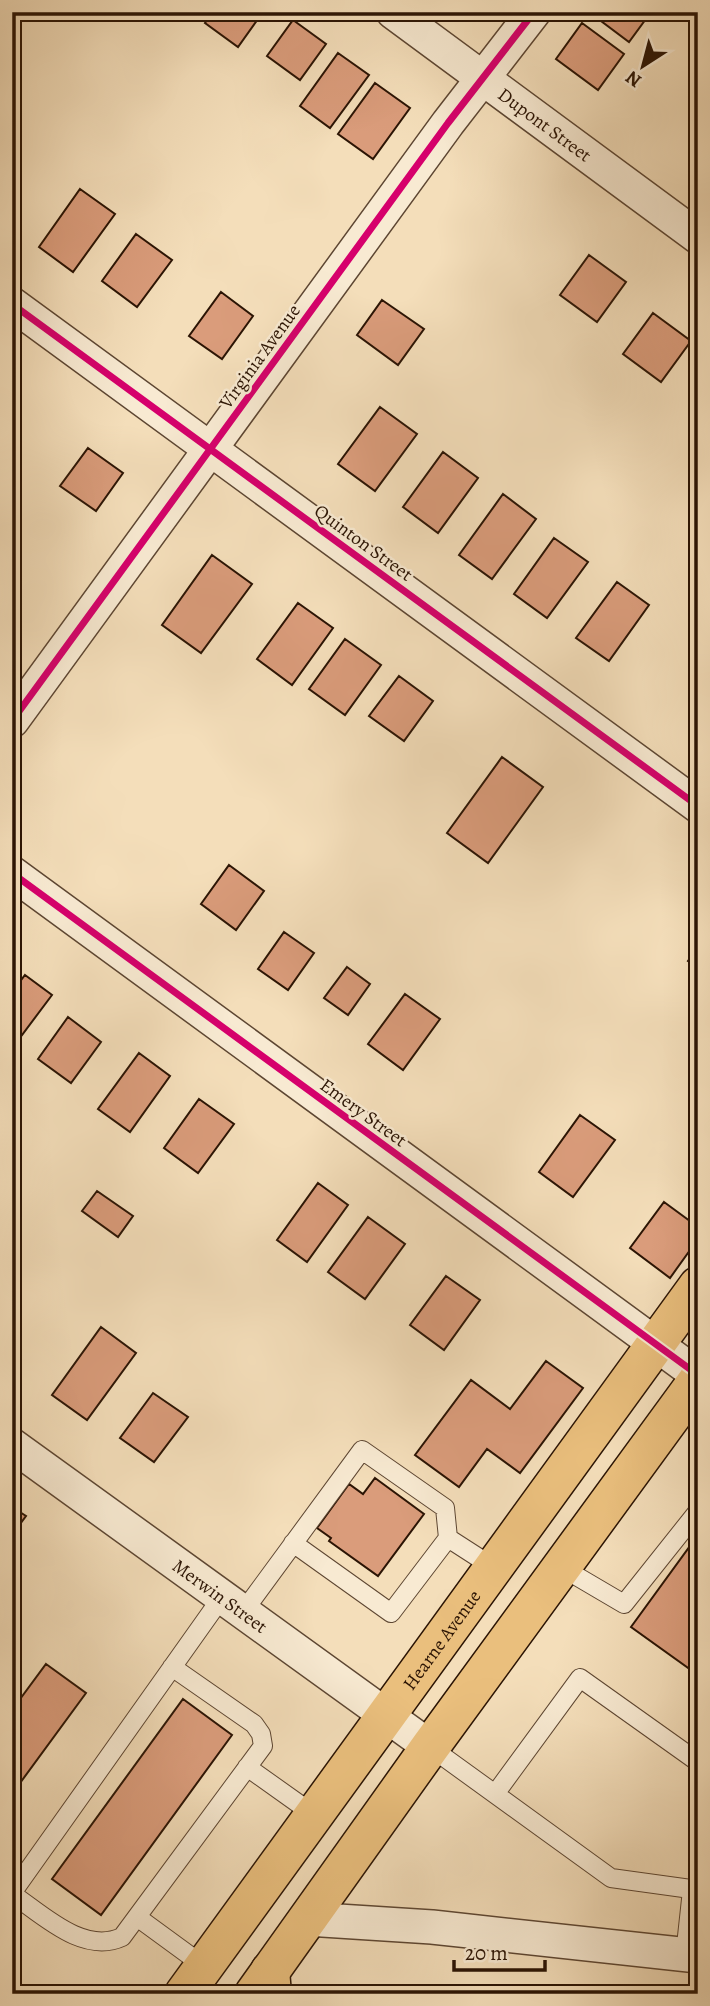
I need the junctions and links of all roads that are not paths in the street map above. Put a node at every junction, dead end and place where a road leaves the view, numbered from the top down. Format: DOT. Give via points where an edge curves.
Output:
graph roads {
  1 [pos="393,12"];
  2 [pos="534,12"];
  3 [pos="482,79"];
  4 [pos="698,237"];
  5 [pos="12,304"];
  6 [pos="211,449"];
  7 [pos="12,721"];
  8 [pos="698,806"];
  9 [pos="12,873"];
  10 [pos="698,1286"];
  11 [pos="655,1344"];
  12 [pos="698,1378"];
  13 [pos="12,1445"];
  14 [pos="698,1511"];
  15 [pos="448,1538"];
  16 [pos="293,1543"];
  17 [pos="493,1567"];
  18 [pos="561,1567"];
  19 [pos="232,1604"];
  20 [pos="172,1667"];
  21 [pos="386,1714"];
  22 [pos="430,1747"];
  23 [pos="698,1762"];
  24 [pos="247,1767"];
  25 [pos="495,1794"];
  26 [pos="313,1814"];
  27 [pos="695,1890"];
  28 [pos="12,1894"];
  29 [pos="137,1917"];
  30 [pos="307,1919"];
  31 [pos="691,1956"];
  32 [pos="194,1980"];
  33 [pos="265,1986"];
  1 -- 3 [label="street, Dupont Street"];
  2 -- 3 [label="street, Virginia Avenue"];
  3 -- 4 [label="street, Dupont Street"];
  3 -- 6 [label="street, Virginia Avenue"];
  5 -- 6 [label="street, Quinton Street"];
  6 -- 7 [label="street, Virginia Avenue"];
  6 -- 8 [label="street, Quinton Street"];
  9 -- 11 [label="street, Emery Street"];
  10 -- 11 [label="main road, Hearne Avenue"];
  11 -- 12 [label="street, Emery Street"];
  11 -- 17 [label="main road, Hearne Avenue"];
  12 -- 18 [label="main road"];
  13 -- 19 [label="street, Merwin Street"];
  14 -- 18 [label="lane" via="624,1604"];
  15 -- 16 [label="lane" via="391,1613"];
  15 -- 16 [label="lane" via="445,1508 362,1450"];
  15 -- 17 [label="lane"];
  16 -- 19 [label="lane"];
  17 -- 21 [label="main road, Hearne Avenue"];
  18 -- 22 [label="main road"];
  19 -- 20 [label="lane"];
  19 -- 21 [label="street, Merwin Street"];
  20 -- 24 [label="lane" via="254,1724 263,1746"];
  20 -- 28 [label="lane"];
  21 -- 22 [label="street, Merwin Street"];
  21 -- 26 [label="main road, Hearne Avenue"];
  22 -- 25 [label="lane"];
  22 -- 30 [label="main road"];
  23 -- 25 [label="lane" via="580,1678"];
  24 -- 26 [label="lane"];
  24 -- 29 [label="lane"];
  25 -- 27 [label="lane" via="611,1878"];
  26 -- 32 [label="main road, Hearne Avenue"];
  27 -- 31 [label="lane"];
  28 -- 29 [label="lane" via="71,1934 98,1942 122,1937"];
  29 -- 32 [label="lane"];
  30 -- 31 [label="street" via="432,1927"];
  30 -- 33 [label="main road"];
}
